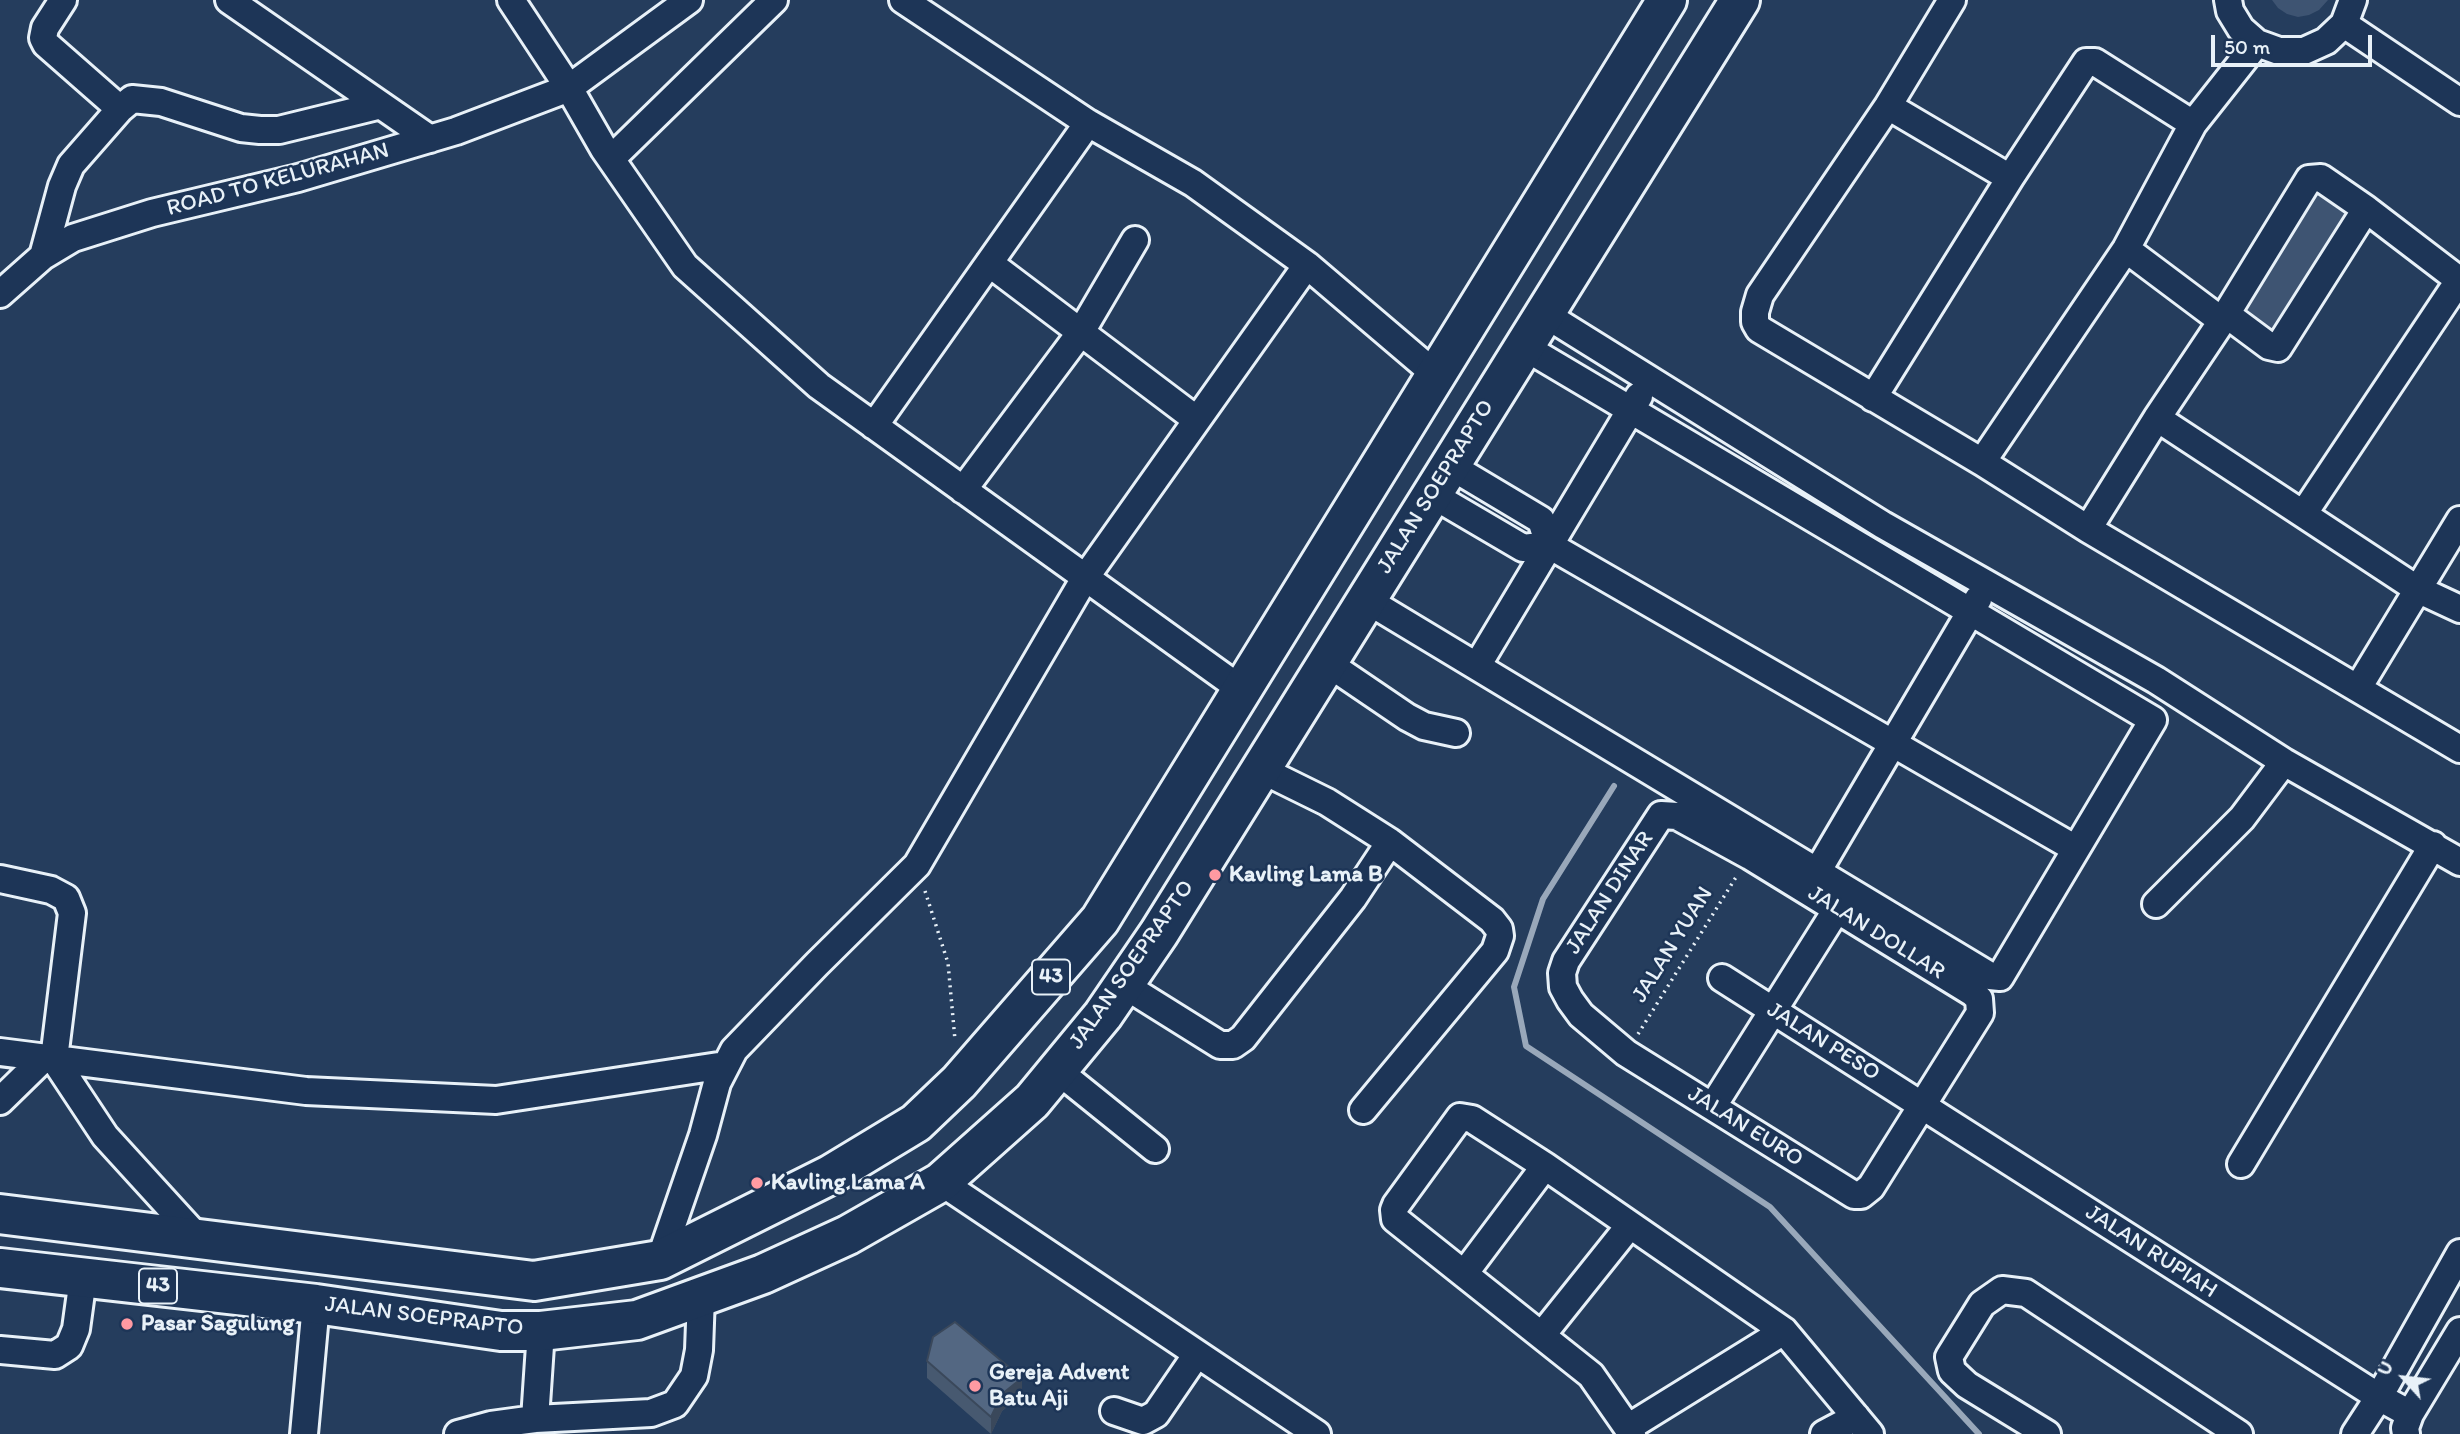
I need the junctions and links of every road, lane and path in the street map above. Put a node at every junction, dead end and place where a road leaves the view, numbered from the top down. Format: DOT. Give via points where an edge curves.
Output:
graph roads {
  1 [pos="63,0"];
  2 [pos="229,0"];
  3 [pos="511,0"];
  4 [pos="774,0"];
  5 [pos="903,0"];
  6 [pos="1667,0"];
  7 [pos="1740,0"];
  8 [pos="1952,0"];
  9 [pos="2228,0"];
  10 [pos="675,4"];
  11 [pos="2349,12"];
  12 [pos="2257,43"];
  13 [pos="569,88"];
  14 [pos="2460,102"];
  15 [pos="381,105"];
  16 [pos="1888,106"];
  17 [pos="120,109"];
  18 [pos="1088,123"];
  19 [pos="2193,124"];
  20 [pos="430,139"];
  21 [pos="612,158"];
  22 [pos="2010,178"];
  23 [pos="2366,209"];
  24 [pos="1135,240"];
  25 [pos="2126,249"];
  26 [pos="43,256"];
  27 [pos="989,263"];
  28 [pos="1307,265"];
  29 [pos="2459,280"];
  30 [pos="4,286"];
  31 [pos="1543,313"];
  32 [pos="2224,318"];
  33 [pos="1081,332"];
  34 [pos="1523,346"];
  35 [pos="1435,374"];
  36 [pos="1649,379"];
  37 [pos="1872,398"];
  38 [pos="1631,410"];
  39 [pos="2157,418"];
  40 [pos="1197,420"];
  41 [pos="874,426"];
  42 [pos="1982,462"];
  43 [pos="1440,479"];
  44 [pos="963,490"];
  45 [pos="2304,513"];
  46 [pos="2460,520"];
  47 [pos="2088,529"];
  48 [pos="1549,545"];
  49 [pos="1085,578"];
  50 [pos="1986,584"];
  51 [pos="2417,589"];
  52 [pos="1366,599"];
  53 [pos="2460,609"];
  54 [pos="1970,612"];
  55 [pos="1326,662"];
  56 [pos="1477,666"];
  57 [pos="2358,688"];
  58 [pos="1242,690"];
  59 [pos="1456,733"];
  60 [pos="1892,744"];
  61 [pos="2460,749"];
  62 [pos="2284,762"];
  63 [pos="1260,769"];
  64 [pos="1661,815"];
  65 [pos="1390,842"];
  66 [pos="2433,845"];
  67 [pos="2076,849"];
  68 [pos="1750,856"];
  69 [pos="2460,862"];
  70 [pos="917,865"];
  71 [pos="1817,872"];
  72 [pos="0,879"];
  73 [pos="2156,904"];
  74 [pos="1837,909"];
  75 [pos="1562,973"];
  76 [pos="1722,978"];
  77 [pos="1124,985"];
  78 [pos="1773,1011"];
  79 [pos="0,1052"];
  80 [pos="1626,1053"];
  81 [pos="49,1059"];
  82 [pos="725,1065"];
  83 [pos="1057,1070"];
  84 [pos="959,1082"];
  85 [pos="0,1101"];
  86 [pos="1713,1106"];
  87 [pos="1924,1106"];
  88 [pos="1363,1110"];
  89 [pos="1155,1149"];
  90 [pos="2241,1164"];
  91 [pos="1545,1166"];
  92 [pos="941,1182"];
  93 [pos="0,1214"];
  94 [pos="1630,1225"];
  95 [pos="199,1239"];
  96 [pos="2460,1253"];
  97 [pos="660,1260"];
  98 [pos="0,1268"];
  99 [pos="1464,1274"];
  100 [pos="83,1278"];
  101 [pos="701,1296"];
  102 [pos="316,1304"];
  103 [pos="541,1331"];
  104 [pos="1784,1331"];
  105 [pos="2460,1331"];
  106 [pos="1542,1335"];
  107 [pos="0,1350"];
  108 [pos="1197,1354"];
  109 [pos="2379,1397"];
  110 [pos="1114,1411"];
  111 [pos="535,1419"];
  112 [pos="2408,1424"];
  113 [pos="1863,1425"];
  114 [pos="1630,1431"];
  115 [pos="304,1434"];
  116 [pos="458,1434"];
  117 [pos="1317,1434"];
  118 [pos="1824,1434"];
  119 [pos="2047,1434"];
  120 [pos="2239,1434"];
  121 [pos="2355,1434"];
  1 -- 17 [label="street" via="45,28 46,44"];
  2 -- 15 [label="street"];
  3 -- 13 [label="street"];
  4 -- 21 [label="street"];
  5 -- 18 [label="street"];
  6 -- 35 [label="highway, 43"];
  7 -- 31 [label="highway, JALAN SOEPRAPTO / 43"];
  8 -- 16 [label="street"];
  9 -- 12 [label="street" via="2241,29"];
  10 -- 13 [label="street, ROAD TO KELURAHAN"];
  11 -- 12 [label="street" via="2326,41 2304,51 2279,51"];
  11 -- 14 [label="street"];
  12 -- 19 [label="street"];
  13 -- 20 [label="street, ROAD TO KELURAHAN"];
  13 -- 21 [label="street"];
  15 -- 17 [label="street" via="279,130 241,128 144,98 132,99"];
  15 -- 20 [label="street"];
  16 -- 22 [label="street"];
  16 -- 37 [label="street" via="1760,295 1755,312 1759,329"];
  17 -- 26 [label="street" via="71,165"];
  18 -- 27 [label="street"];
  18 -- 28 [label="street" via="1193,183"];
  19 -- 22 [label="street" via="2089,61"];
  19 -- 25 [label="street"];
  20 -- 26 [label="street, ROAD TO KELURAHAN" via="298,178 152,213 73,239"];
  21 -- 41 [label="street" via="685,266 819,386"];
  22 -- 37 [label="street"];
  23 -- 29 [label="street"];
  23 -- 32 [label="street" via="2278,348"];
  23 -- 32 [label="street" via="2321,178 2309,179"];
  24 -- 33 [label="street"];
  25 -- 32 [label="street"];
  25 -- 42 [label="street"];
  26 -- 30 [label="street, ROAD TO KELURAHAN"];
  27 -- 33 [label="street"];
  27 -- 41 [label="street"];
  28 -- 35 [label="street"];
  28 -- 40 [label="street"];
  29 -- 45 [label="street"];
  31 -- 34 [label="highway, JALAN SOEPRAPTO / 43"];
  31 -- 36 [label="street"];
  32 -- 39 [label="street"];
  33 -- 40 [label="street"];
  33 -- 44 [label="street"];
  34 -- 38 [label="street"];
  34 -- 43 [label="highway, JALAN SOEPRAPTO / 43"];
  35 -- 58 [label="highway, 43"];
  36 -- 38 [label="street"];
  36 -- 50 [label="street"];
  37 -- 42 [label="street"];
  38 -- 48 [label="street"];
  38 -- 54 [label="street"];
  39 -- 45 [label="street"];
  39 -- 47 [label="street"];
  40 -- 49 [label="street"];
  41 -- 44 [label="street"];
  42 -- 47 [label="street"];
  43 -- 48 [label="street" via="1541,520"];
  43 -- 52 [label="highway, JALAN SOEPRAPTO / 43"];
  44 -- 49 [label="street"];
  45 -- 51 [label="street"];
  46 -- 51 [label="street"];
  47 -- 57 [label="street"];
  48 -- 56 [label="street"];
  48 -- 60 [label="street"];
  49 -- 58 [label="street"];
  49 -- 70 [label="street"];
  50 -- 54 [label="street"];
  50 -- 62 [label="street" via="2156,680"];
  51 -- 53 [label="street"];
  51 -- 57 [label="street"];
  52 -- 55 [label="highway, JALAN SOEPRAPTO / 43"];
  52 -- 56 [label="street"];
  54 -- 60 [label="street"];
  54 -- 67 [label="street" via="2152,720"];
  55 -- 59 [label="street" via="1415,721"];
  55 -- 63 [label="highway, JALAN SOEPRAPTO / 43"];
  56 -- 71 [label="street"];
  57 -- 61 [label="street"];
  58 -- 84 [label="highway, 43" via="1100,920"];
  60 -- 67 [label="street"];
  60 -- 71 [label="street"];
  62 -- 66 [label="street"];
  62 -- 73 [label="street" via="2242,818"];
  63 -- 65 [label="street" via="1327,802"];
  63 -- 77 [label="highway, JALAN SOEPRAPTO / 43"];
  64 -- 68 [label="street, JALAN DOLLAR" via="1677,816"];
  64 -- 75 [label="street, JALAN DINAR" via="1570,953"];
  65 -- 77 [label="street" via="1353,898 1233,1045 1220,1045"];
  65 -- 88 [label="street" via="1492,920 1500,936 1495,951"];
  66 -- 69 [label="street"];
  66 -- 90 [label="street"];
  67 -- 71 [label="street" via="2000,977 1990,976"];
  68 -- 74 [label="street, JALAN DOLLAR"];
  68 -- 80 [label="path, JALAN YUAN"];
  70 -- 82 [label="street" via="734,1050"];
  70 -- 84 [label="path" via="948,963"];
  72 -- 81 [label="street" via="51,890 66,898 72,913"];
  74 -- 78 [label="street"];
  74 -- 87 [label="street, JALAN DOLLAR" via="1979,999 1980,1013"];
  75 -- 80 [label="street, JALAN EURO" via="1563,987 1581,1015"];
  76 -- 78 [label="street, JALAN PESO"];
  77 -- 83 [label="highway, JALAN SOEPRAPTO / 43"];
  78 -- 86 [label="street"];
  78 -- 87 [label="street, JALAN PESO"];
  79 -- 81 [label="street"];
  80 -- 86 [label="street, JALAN EURO"];
  81 -- 82 [label="street" via="306,1091 496,1100"];
  81 -- 85 [label="street"];
  81 -- 95 [label="street" via="105,1136"];
  82 -- 97 [label="street"];
  83 -- 89 [label="street"];
  83 -- 92 [label="highway, JALAN SOEPRAPTO / 43" via="1032,1101"];
  84 -- 97 [label="highway, 43" via="916,1123 830,1175"];
  86 -- 87 [label="street, JALAN EURO" via="1854,1195 1861,1195 1871,1187"];
  87 -- 109 [label="street, JALAN RUPIAH"];
  91 -- 94 [label="street"];
  91 -- 99 [label="street"];
  91 -- 99 [label="street" via="1472,1119 1456,1120 1396,1205 1394,1215"];
  92 -- 101 [label="highway, JALAN SOEPRAPTO / 43" via="848,1236"];
  92 -- 108 [label="street"];
  93 -- 95 [label="highway, 43"];
  94 -- 104 [label="street"];
  94 -- 106 [label="street"];
  95 -- 97 [label="highway, 43" via="534,1281"];
  96 -- 109 [label="street"];
  98 -- 100 [label="highway, JALAN SOEPRAPTO / 43"];
  99 -- 106 [label="street"];
  100 -- 102 [label="highway, JALAN SOEPRAPTO / 43"];
  100 -- 107 [label="street" via="69,1346 55,1354"];
  101 -- 103 [label="highway, JALAN SOEPRAPTO / 43" via="637,1320"];
  101 -- 111 [label="street" via="694,1376 674,1404 651,1413"];
  102 -- 103 [label="highway, JALAN SOEPRAPTO / 43" via="501,1331"];
  102 -- 115 [label="street"];
  103 -- 111 [label="street"];
  104 -- 113 [label="street"];
  104 -- 114 [label="street"];
  105 -- 112 [label="street"];
  106 -- 114 [label="street" via="1591,1375"];
  108 -- 110 [label="street" via="1156,1414 1143,1421"];
  108 -- 117 [label="street"];
  109 -- 112 [label="street, JALAN RUPIAH"];
  109 -- 121 [label="street"];
  111 -- 116 [label="street"];
  113 -- 118 [label="street"];
  119 -- 120 [label="street" via="1952,1371 1950,1357 1982,1304 2002,1290 2025,1293"];
}
